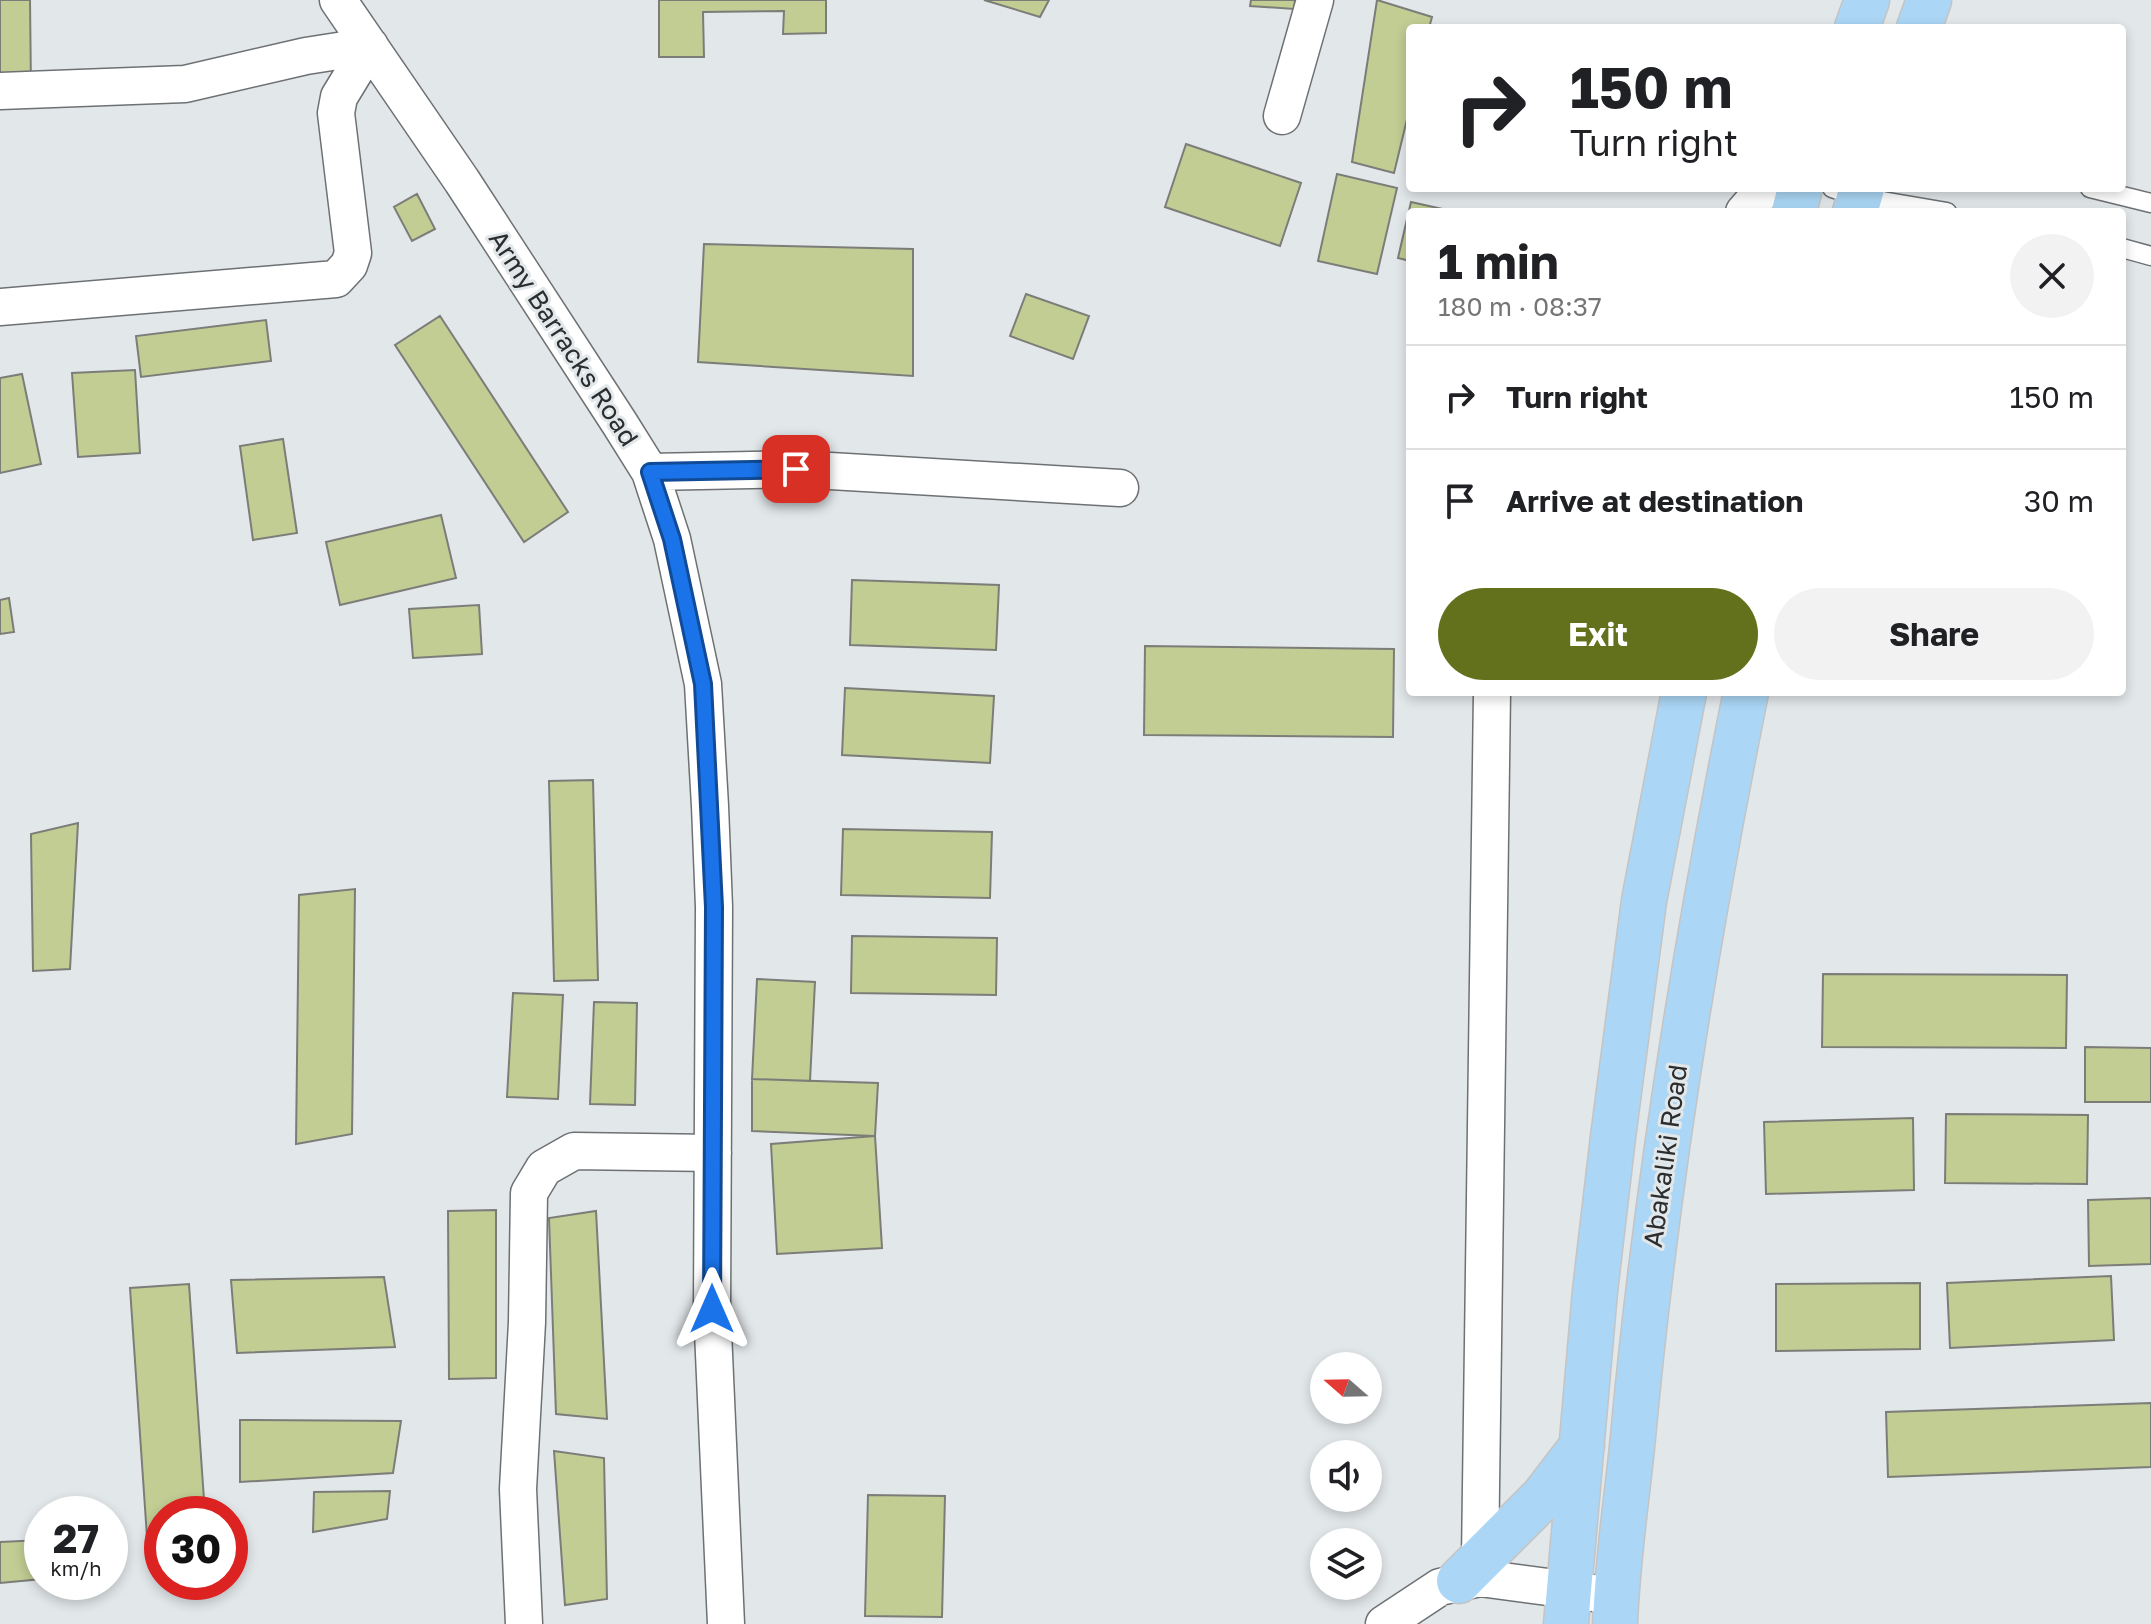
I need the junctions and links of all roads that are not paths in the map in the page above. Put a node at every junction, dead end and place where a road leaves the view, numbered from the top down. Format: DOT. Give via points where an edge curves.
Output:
graph roads {
  1 [pos="338,0"];
  2 [pos="1315,0"];
  3 [pos="1867,0"];
  4 [pos="1929,0"];
  5 [pos="1858,24"];
  6 [pos="1920,24"];
  7 [pos="370,46"];
  8 [pos="0,91"];
  9 [pos="1282,116"];
  10 [pos="1762,192"];
  11 [pos="2106,192"];
  12 [pos="1852,196"];
  13 [pos="2151,203"];
  14 [pos="1748,208"];
  15 [pos="1923,208"];
  16 [pos="2126,249"];
  17 [pos="2151,256"];
  18 [pos="0,307"];
  19 [pos="650,472"];
  20 [pos="1120,488"];
  21 [pos="1492,696"];
  22 [pos="1683,696"];
  23 [pos="1745,696"];
  24 [pos="713,1153"];
  25 [pos="1583,1444"];
  26 [pos="1470,1570"];
  27 [pos="1566,1608"];
  28 [pos="1615,1610"];
  29 [pos="524,1624"];
  30 [pos="726,1624"];
  31 [pos="1384,1624"];
  1 -- 7 [label="street, Army Barracks Road"];
  2 -- 9 [label="street"];
  3 -- 5 [label="main road"];
  4 -- 6 [label="main road"];
  7 -- 8 [label="street" via="185,84"];
  7 -- 18 [label="street" via="339,97 336,113 353,253 336,279"];
  7 -- 19 [label="street, Army Barracks Road"];
  10 -- 14 [label="street"];
  11 -- 13 [label="lane"];
  12 -- 15 [label="lane"];
  16 -- 17 [label="lane"];
  19 -- 20 [label="street" via="796,469"];
  19 -- 24 [label="street, Army Barracks Road" via="672,539 703,684 714,907"];
  21 -- 26 [label="street"];
  22 -- 25 [label="main road, Abakaliki Road" via="1644,901 1595,1291"];
  23 -- 28 [label="main road, Abakaliki Road" via="1704,897 1667,1136"];
  24 -- 29 [label="street" via="574,1151 544,1168 529,1193 518,1489"];
  24 -- 30 [label="street, Army Barracks Road" via="712,1309"];
  25 -- 26 [label="main road" via="1543,1497"];
  25 -- 27 [label="main road, Abakaliki Road"];
  26 -- 27 [label="street" via="1507,1579"];
  26 -- 31 [label="street"];
  27 -- 28 [label="street"];
}
